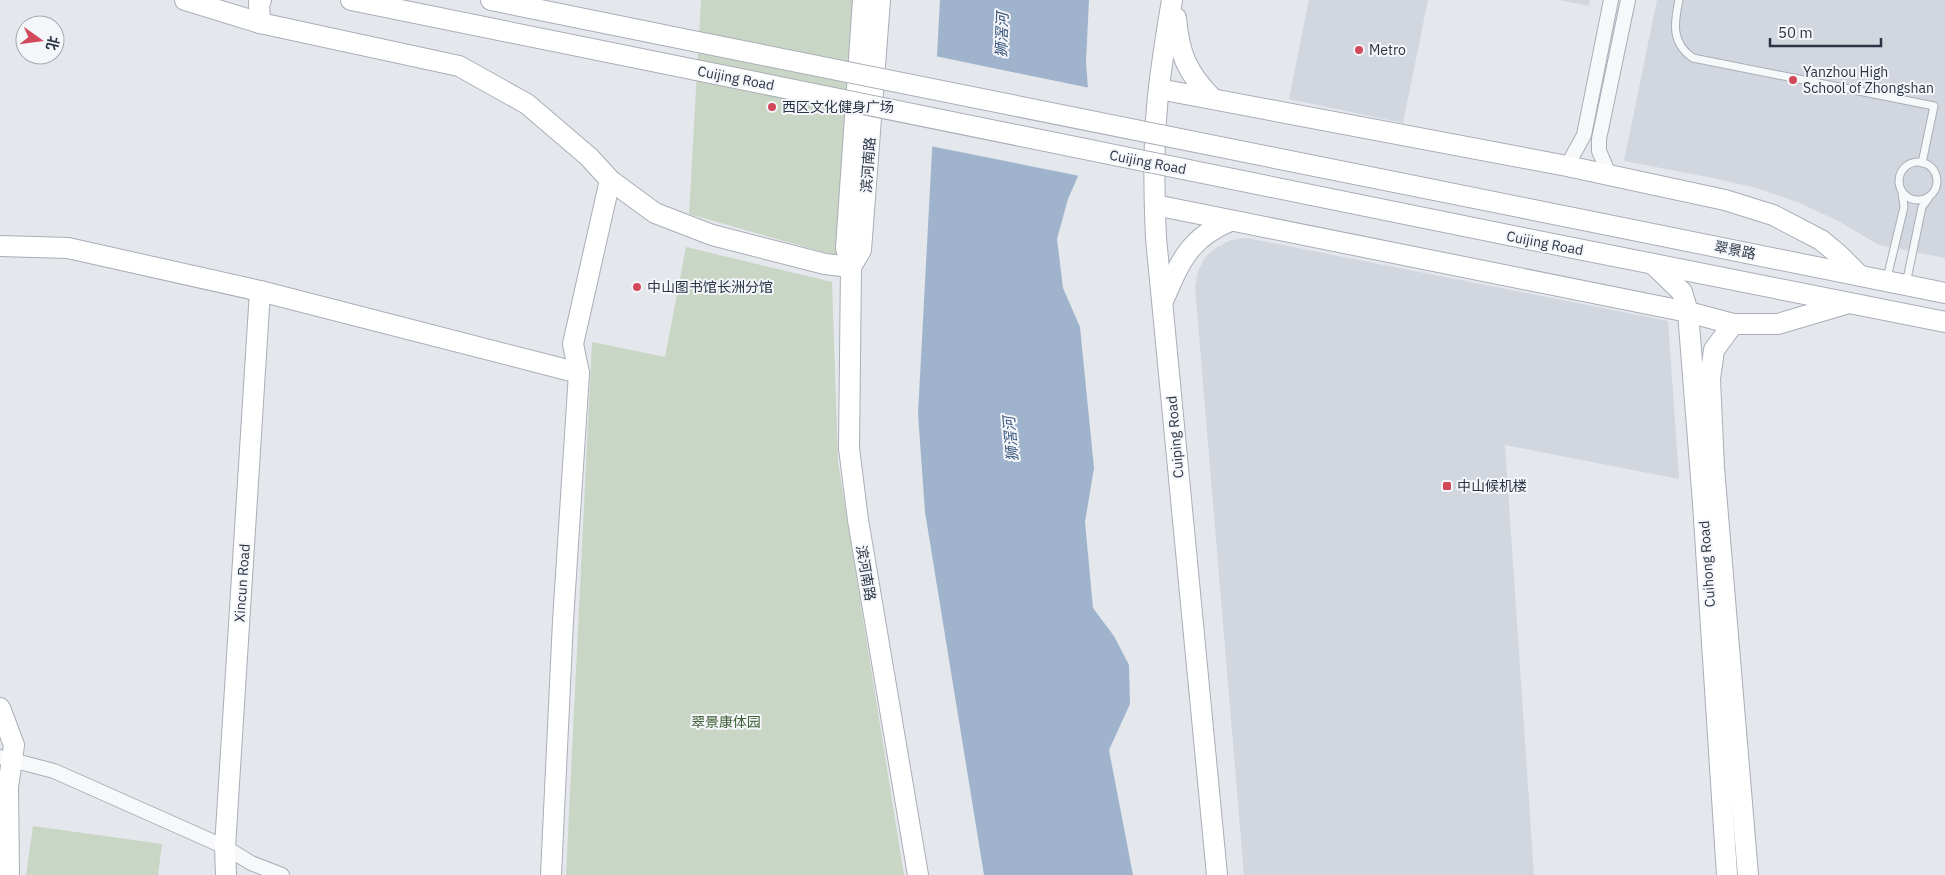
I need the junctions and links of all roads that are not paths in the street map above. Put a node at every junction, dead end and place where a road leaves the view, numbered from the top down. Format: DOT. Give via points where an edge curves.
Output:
graph roads {
  1 [pos="185,0"];
  2 [pos="260,0"];
  3 [pos="351,0"];
  4 [pos="491,0"];
  5 [pos="863,0"];
  6 [pos="880,0"];
  7 [pos="1174,0"];
  8 [pos="1612,0"];
  9 [pos="1628,0"];
  10 [pos="1679,0"];
  11 [pos="260,23"];
  12 [pos="1159,89"];
  13 [pos="1212,98"];
  14 [pos="1922,163"];
  15 [pos="1567,166"];
  16 [pos="1609,174"];
  17 [pos="610,180"];
  18 [pos="1902,191"];
  19 [pos="1929,197"];
  20 [pos="1154,205"];
  21 [pos="1230,221"];
  22 [pos="0,246"];
  23 [pos="1654,265"];
  24 [pos="851,267"];
  25 [pos="1858,274"];
  26 [pos="1896,283"];
  27 [pos="260,291"];
  28 [pos="1945,292"];
  29 [pos="1162,302"];
  30 [pos="1849,303"];
  31 [pos="1688,312"];
  32 [pos="1945,322"];
  33 [pos="1732,324"];
  34 [pos="579,373"];
  35 [pos="0,708"];
  36 [pos="9,754"];
  37 [pos="225,847"];
  38 [pos="9,875"];
  39 [pos="226,875"];
  40 [pos="282,875"];
  41 [pos="551,875"];
  42 [pos="918,875"];
  43 [pos="1217,875"];
  44 [pos="1727,875"];
  45 [pos="1748,875"];
  1 -- 11 [label="street"];
  2 -- 11 [label="street"];
  3 -- 23 [label="street, Cuijing Road, bridge"];
  4 -- 25 [label="street, 翠景路, bridge"];
  5 -- 24 [label="street, 滨河南路" via="846,248"];
  6 -- 24 [label="street, 滨河南路" via="861,250"];
  7 -- 12 [label="street, Cuiping Road"];
  7 -- 13 [label="street" via="1182,55 1190,71"];
  8 -- 15 [label="street" via="1584,135"];
  9 -- 16 [label="street" via="1599,139 1599,151"];
  10 -- 14 [label="lane" via="1676,35 1684,52 1693,58 1934,106"];
  11 -- 17 [label="street" via="459,66 527,104 590,157"];
  12 -- 13 [label="street"];
  12 -- 20 [label="street, Cuiping Road"];
  13 -- 15 [label="street"];
  14 -- 18 [label="lane" via="1910,164 1901,173 1899,185"];
  14 -- 19 [label="lane" via="1933,169 1937,180"];
  15 -- 16 [label="street"];
  16 -- 25 [label="street" via="1725,200 1773,215 1821,240"];
  17 -- 24 [label="street" via="654,213 712,235 824,264"];
  17 -- 34 [label="street" via="573,344"];
  18 -- 19 [label="lane" via="1911,199"];
  18 -- 26 [label="lane" via="1904,207"];
  19 -- 26 [label="lane" via="1922,207"];
  20 -- 21 [label="street"];
  20 -- 29 [label="street, Cuiping Road"];
  21 -- 29 [label="street" via="1205,234 1186,253"];
  21 -- 31 [label="street"];
  22 -- 27 [label="street" via="68,248"];
  23 -- 30 [label="street, Cuijing Road"];
  23 -- 31 [label="street, Cuihong Road" via="1682,292"];
  24 -- 42 [label="street, 滨河南路" via="850,457"];
  25 -- 26 [label="street, 翠景路"];
  26 -- 28 [label="street, 翠景路"];
  27 -- 34 [label="street"];
  27 -- 37 [label="street, Xincun Road"];
  29 -- 43 [label="street, Cuiping Road"];
  30 -- 32 [label="street, Cuijing Road"];
  30 -- 33 [label="street" via="1778,324"];
  31 -- 33 [label="street"];
  31 -- 44 [label="street, Cuihong Road"];
  33 -- 45 [label="street, Cuihong Road" via="1714,350 1710,379 1714,468"];
  34 -- 41 [label="street"];
  35 -- 36 [label="street"];
  36 -- 37 [label="street"];
  36 -- 38 [label="street"];
  37 -- 39 [label="street, Xincun Road"];
  37 -- 40 [label="street" via="251,863"];
}
